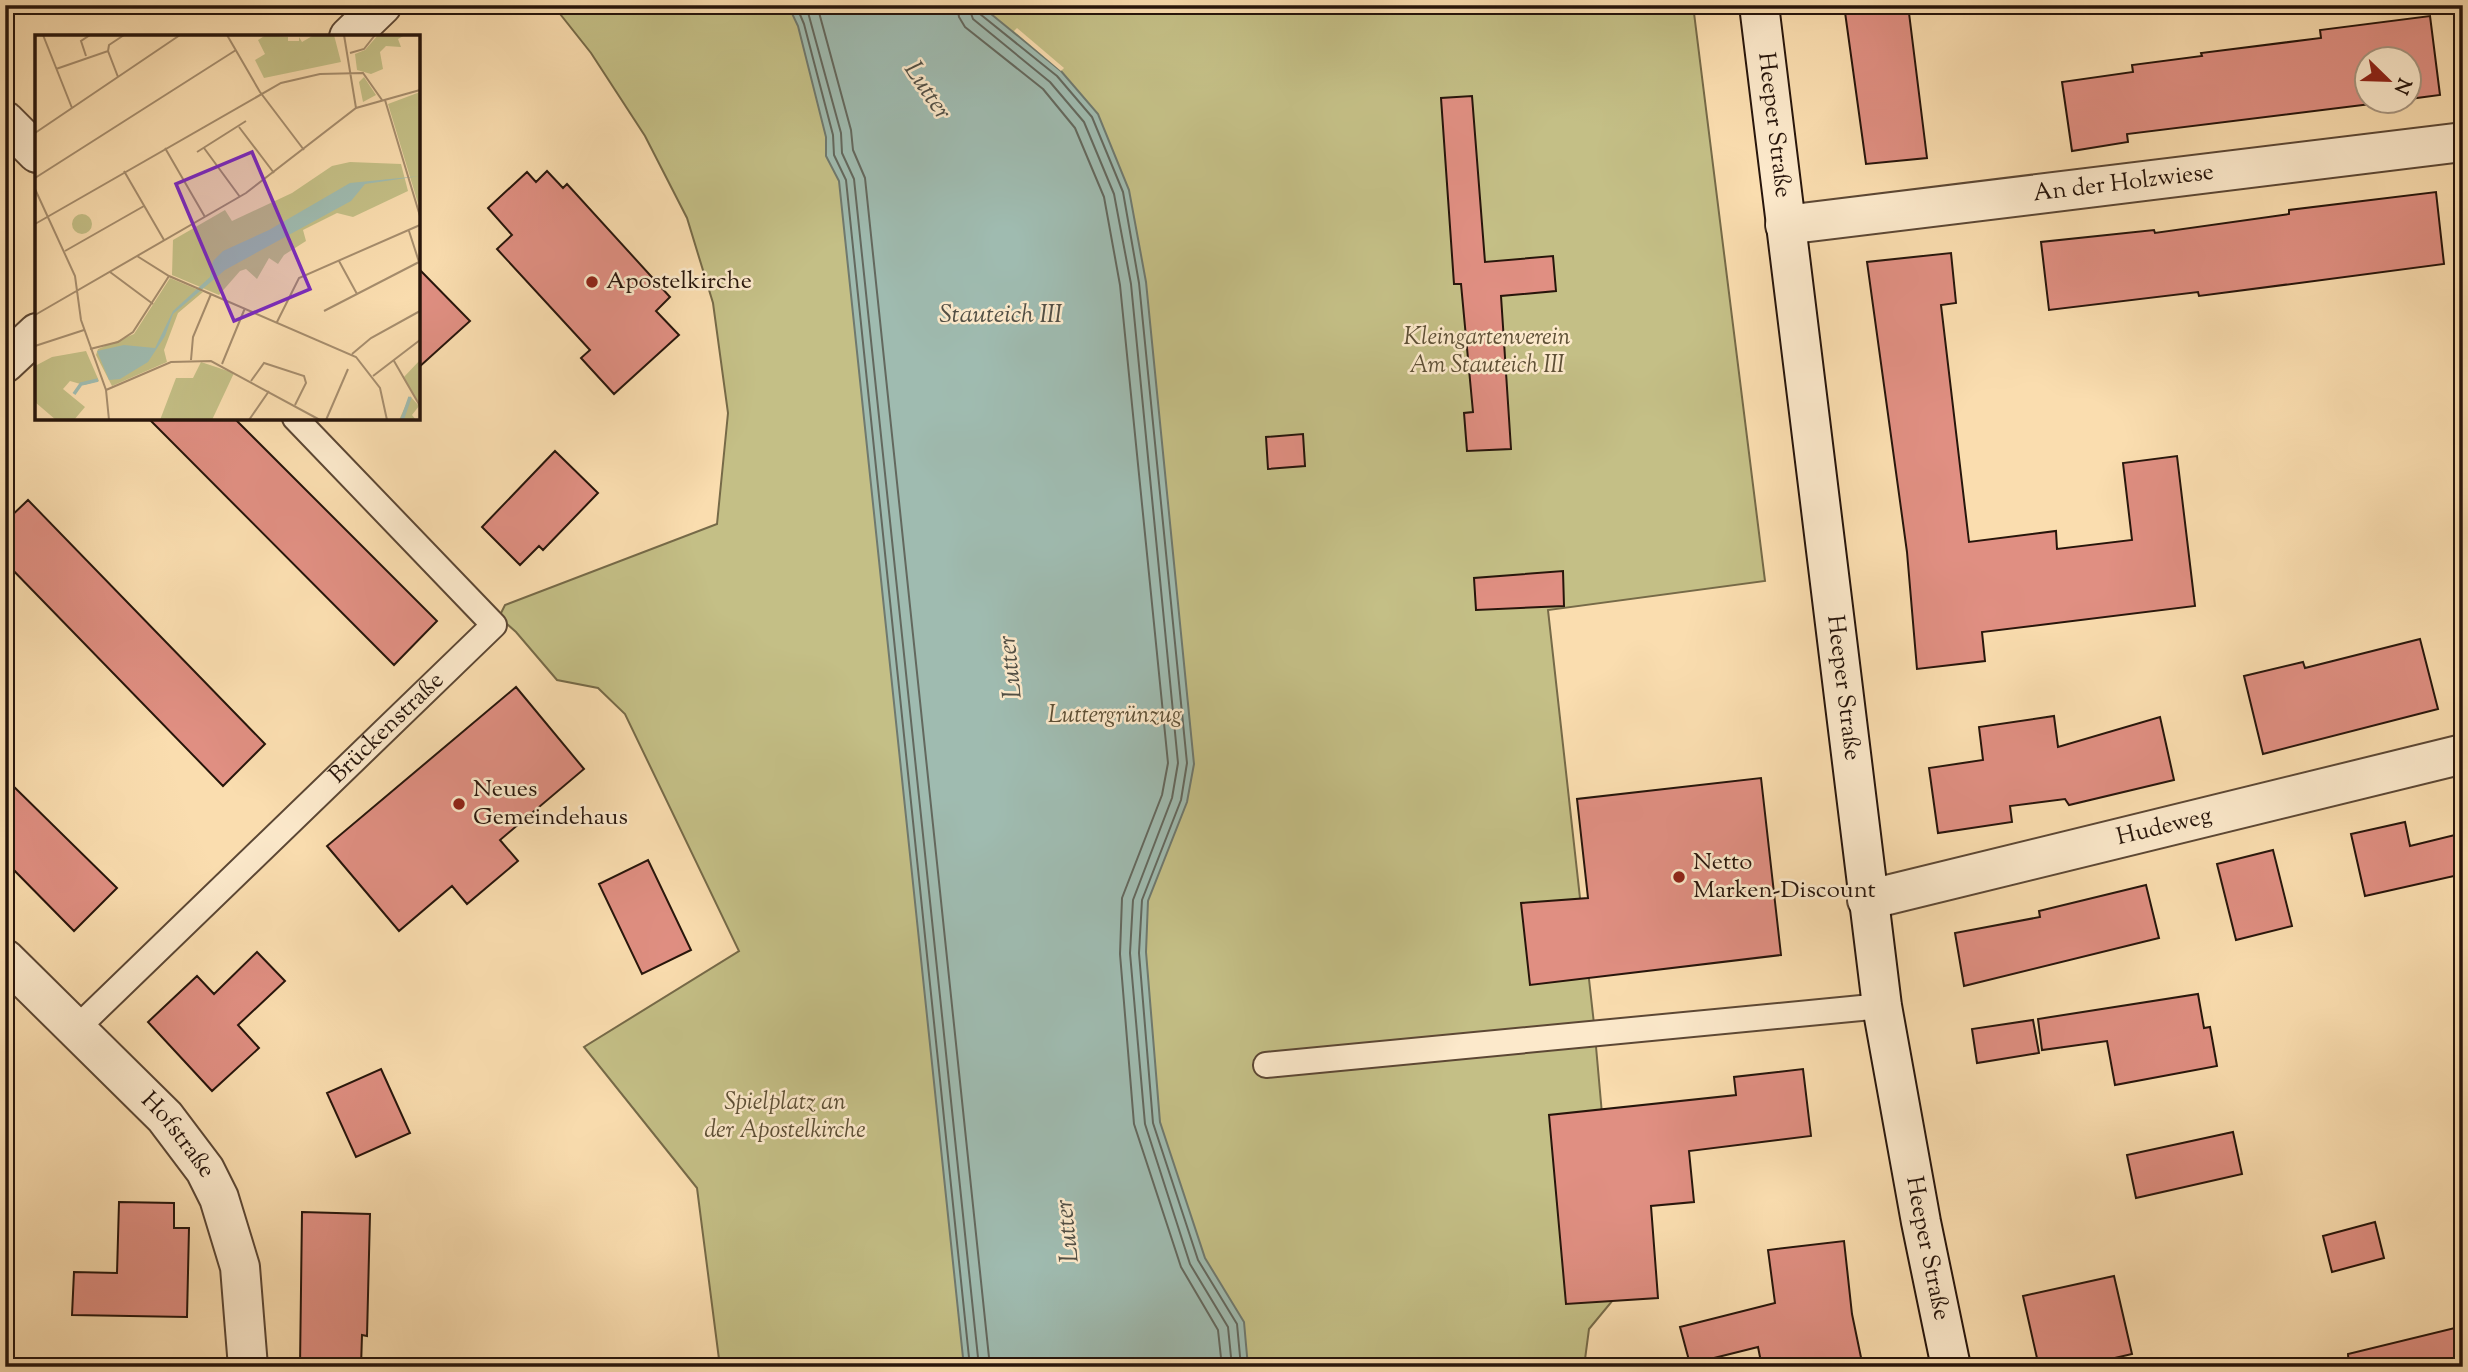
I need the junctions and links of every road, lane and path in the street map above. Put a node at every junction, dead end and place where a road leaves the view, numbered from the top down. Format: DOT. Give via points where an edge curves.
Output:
graph roads {
  1 [pos="382,5"];
  2 [pos="1759,5"];
  3 [pos="351,35"];
  4 [pos="5,121"];
  5 [pos="2463,142"];
  6 [pos="35,151"];
  7 [pos="1785,225"];
  8 [pos="35,335"];
  9 [pos="5,363"];
  10 [pos="297,420"];
  11 [pos="2463,754"];
  12 [pos="1867,900"];
  13 [pos="5,959"];
  14 [pos="1882,1006"];
  15 [pos="75,1030"];
  16 [pos="1266,1065"];
  17 [pos="248,1367"];
  18 [pos="1951,1367"];
  1 -- 3 [label="street"];
  2 -- 7 [label="street, Heeper Straße"];
  4 -- 6 [label="street"];
  5 -- 7 [label="street, An der Holzwiese"];
  7 -- 12 [label="street, Heeper Straße"];
  8 -- 9 [label="street"];
  10 -- 15 [label="lane, Brückenstraße" via="494,625"];
  11 -- 12 [label="street, Hudeweg"];
  12 -- 14 [label="street, Heeper Straße"];
  13 -- 15 [label="street, Hofstraße"];
  14 -- 16 [label="lane"];
  14 -- 18 [label="street, Heeper Straße"];
  15 -- 17 [label="street, Hofstraße" via="165,1117 205,1170 219,1198 240,1267"];
}
